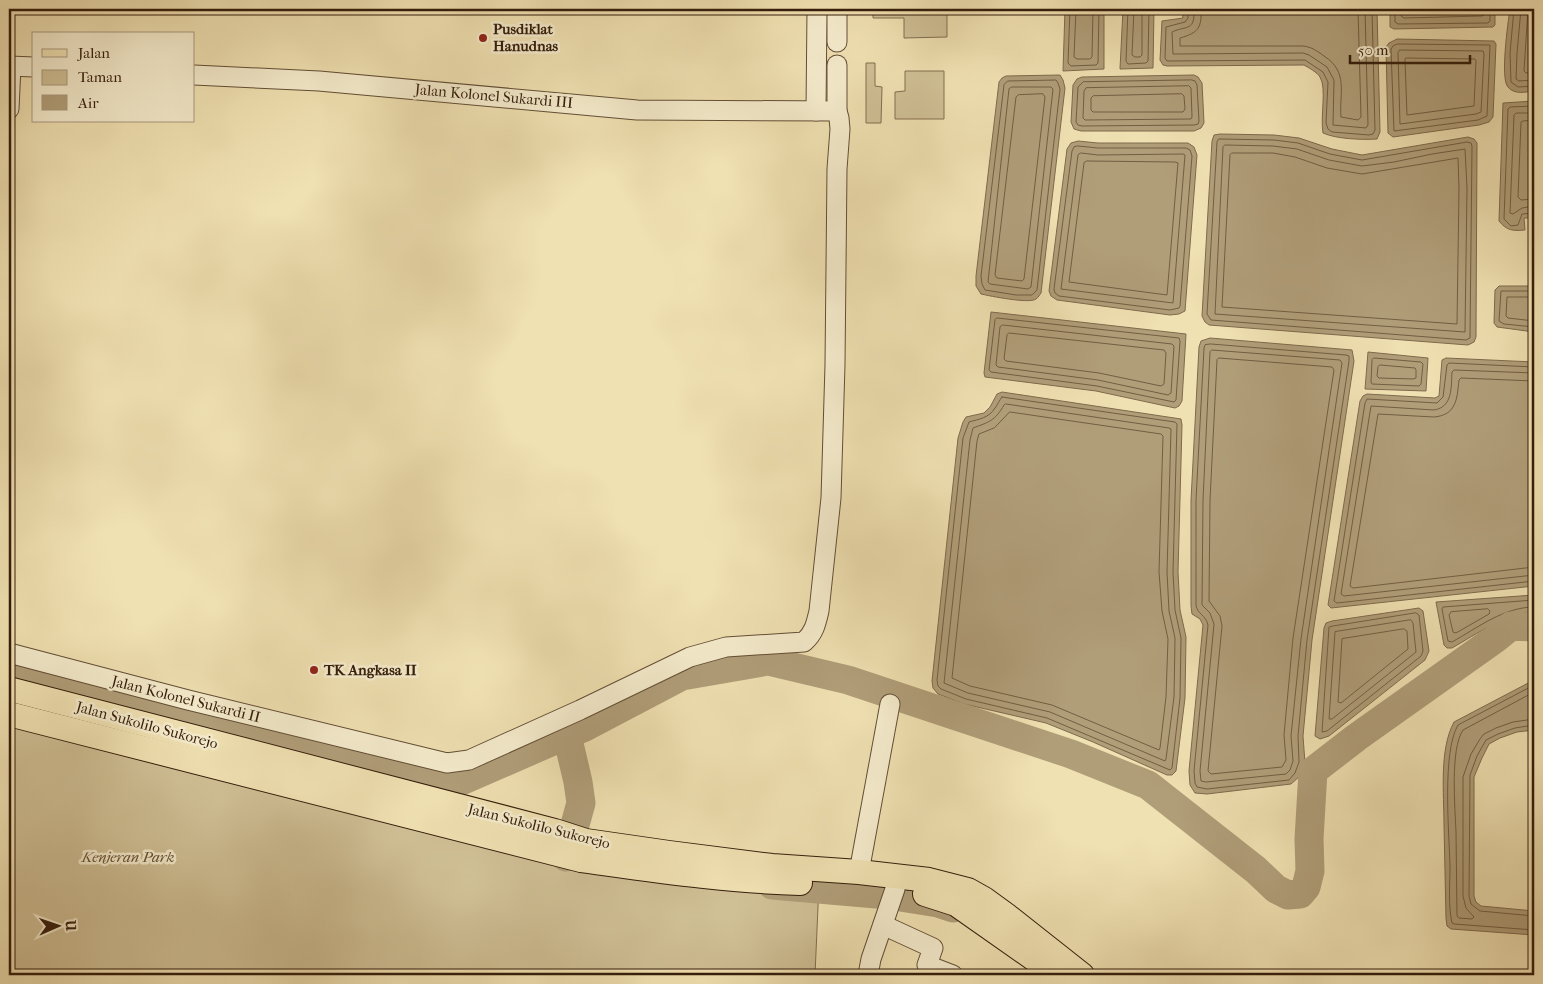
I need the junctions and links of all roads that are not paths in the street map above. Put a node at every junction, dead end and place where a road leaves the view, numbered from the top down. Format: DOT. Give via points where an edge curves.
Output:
graph roads {
  1 [pos="817,9"];
  2 [pos="837,9"];
  3 [pos="837,42"];
  4 [pos="837,65"];
  5 [pos="10,66"];
  6 [pos="32,67"];
  7 [pos="195,75"];
  8 [pos="9,109"];
  9 [pos="816,111"];
  10 [pos="837,111"];
  11 [pos="9,653"];
  12 [pos="9,689"];
  13 [pos="890,704"];
  14 [pos="9,714"];
  15 [pos="518,832"];
  16 [pos="584,850"];
  17 [pos="860,872"];
  18 [pos="928,887"];
  19 [pos="892,895"];
  20 [pos="883,925"];
  21 [pos="925,970"];
  22 [pos="868,975"];
  23 [pos="953,975"];
  24 [pos="1057,975"];
  25 [pos="1082,975"];
  1 -- 9 [label="street"];
  2 -- 3 [label="street"];
  4 -- 10 [label="street, Jalan Kolonel Sukardi II"];
  5 -- 6 [label="street"];
  5 -- 8 [label="street"];
  7 -- 9 [label="street, Jalan Kolonel Sukardi III" via="328,82 637,110"];
  9 -- 10 [label="street, Jalan Kolonel Sukardi III"];
  10 -- 11 [label="street, Jalan Kolonel Sukardi II" via="840,129 831,498 819,611 815,628 804,642 726,647 690,657 469,760 447,763"];
  12 -- 15 [label="main road, Jalan Sukolilo Sukorejo"];
  13 -- 17 [label="street"];
  14 -- 15 [label="main road, Jalan Sukolilo Sukorejo"];
  15 -- 16 [label="main road, Jalan Sukolilo Sukorejo"];
  16 -- 17 [label="main road, Jalan Sukolilo Sukorejo" via="669,853 772,866"];
  16 -- 19 [label="main road, Jalan Sukolilo Sukorejo" via="665,872"];
  17 -- 18 [label="main road, Jalan Sukolilo Sukorejo"];
  18 -- 19 [label="main road, Jalan Sukolilo Sukorejo"];
  18 -- 24 [label="main road, Jalan Sukolilo Sukorejo"];
  18 -- 25 [label="main road, Jalan Sukolilo Sukorejo" via="968,890 984,899"];
  19 -- 20 [label="street"];
  20 -- 21 [label="street" via="933,948"];
  20 -- 22 [label="street"];
  21 -- 23 [label="street"];
}
